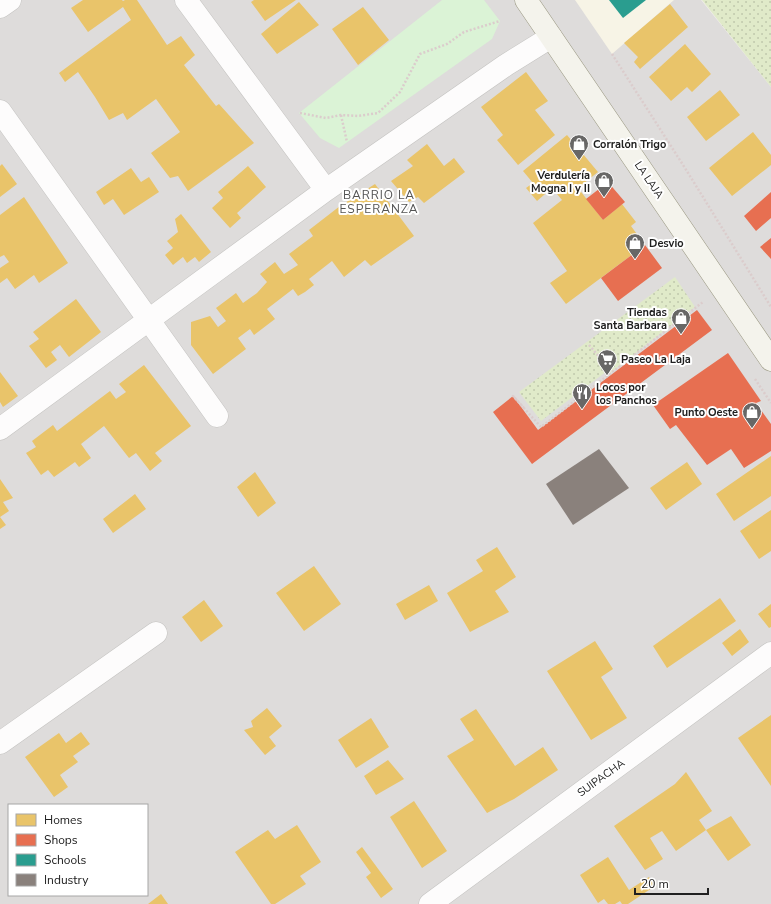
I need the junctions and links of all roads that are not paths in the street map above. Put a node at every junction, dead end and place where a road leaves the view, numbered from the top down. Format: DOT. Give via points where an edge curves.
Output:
graph roads {
  1 [pos="10,0"];
  2 [pos="186,0"];
  3 [pos="526,0"];
  4 [pos="0,7"];
  5 [pos="551,37"];
  6 [pos="0,111"];
  7 [pos="326,190"];
  8 [pos="149,321"];
  9 [pos="771,359"];
  10 [pos="217,416"];
  11 [pos="0,429"];
  12 [pos="156,633"];
  13 [pos="771,653"];
  14 [pos="0,743"];
  15 [pos="430,904"];
  1 -- 4 [label="street"];
  2 -- 7 [label="street"];
  3 -- 5 [label="main road, LA LAJA"];
  5 -- 7 [label="street" via="506,65"];
  5 -- 9 [label="main road, LA LAJA"];
  6 -- 8 [label="street"];
  7 -- 8 [label="street"];
  8 -- 10 [label="street"];
  8 -- 11 [label="street"];
  12 -- 14 [label="street"];
  13 -- 15 [label="street, SUIPACHA"];
}
